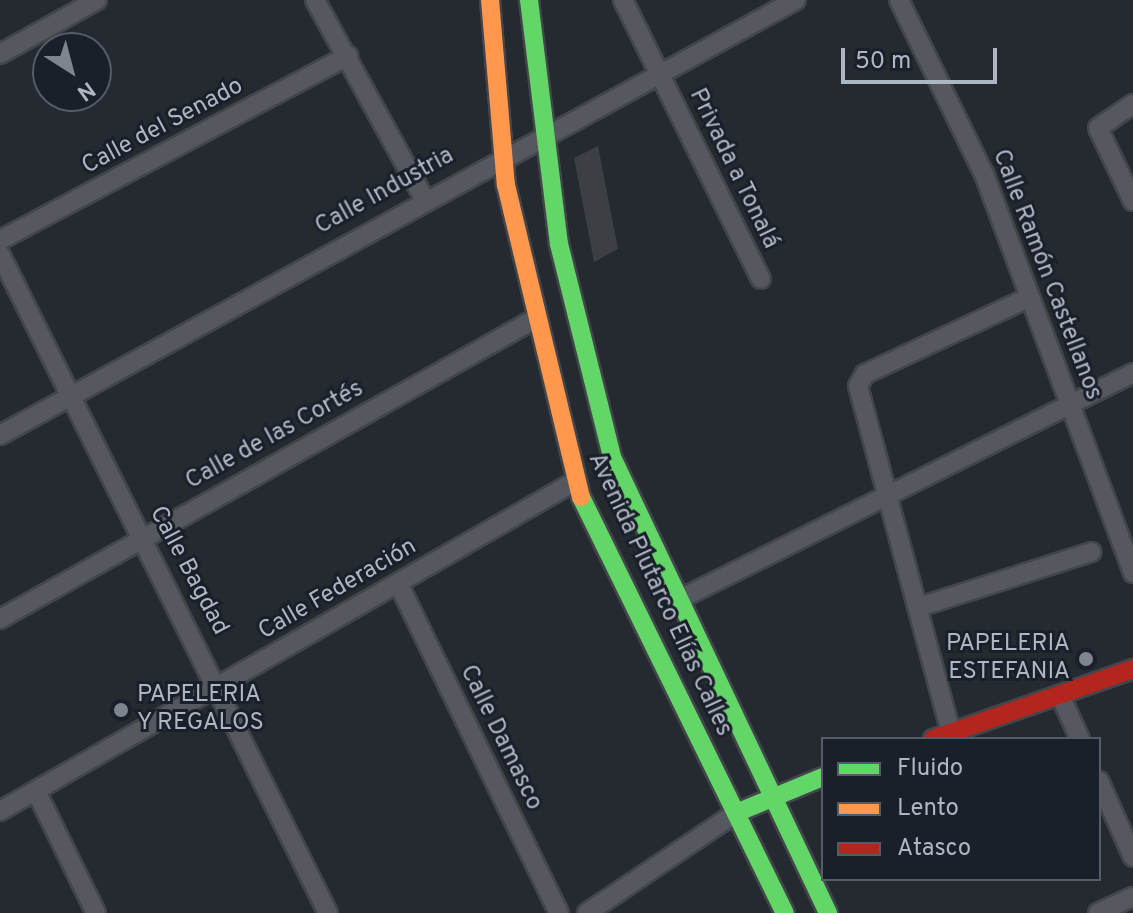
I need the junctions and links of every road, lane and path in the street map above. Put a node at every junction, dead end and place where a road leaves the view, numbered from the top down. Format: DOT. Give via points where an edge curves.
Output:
graph roads {
  1 [pos="97,0"];
  2 [pos="315,0"];
  3 [pos="490,0"];
  4 [pos="529,0"];
  5 [pos="623,0"];
  6 [pos="796,0"];
  7 [pos="899,0"];
  8 [pos="0,54"];
  9 [pos="348,56"];
  10 [pos="663,79"];
  11 [pos="1133,104"];
  12 [pos="540,135"];
  13 [pos="502,154"];
  14 [pos="424,198"];
  15 [pos="1133,201"];
  16 [pos="0,240"];
  17 [pos="0,254"];
  18 [pos="761,279"];
  19 [pos="1030,297"];
  20 [pos="533,320"];
  21 [pos="1133,373"];
  22 [pos="70,396"];
  23 [pos="1071,405"];
  24 [pos="0,435"];
  25 [pos="574,482"];
  26 [pos="889,495"];
  27 [pos="142,537"];
  28 [pos="1091,552"];
  29 [pos="1133,573"];
  30 [pos="398,583"];
  31 [pos="678,600"];
  32 [pos="919,607"];
  33 [pos="0,619"];
  34 [pos="1133,669"];
  35 [pos="221,685"];
  36 [pos="1060,695"];
  37 [pos="951,733"];
  38 [pos="939,737"];
  39 [pos="1079,737"];
  40 [pos="821,778"];
  41 [pos="1101,785"];
  42 [pos="36,791"];
  43 [pos="770,795"];
  44 [pos="0,811"];
  45 [pos="736,813"];
  46 [pos="1133,857"];
  47 [pos="1133,897"];
  48 [pos="96,913"];
  49 [pos="328,913"];
  50 [pos="559,913"];
  51 [pos="587,913"];
  52 [pos="785,913"];
  53 [pos="828,913"];
  54 [pos="1098,913"];
  1 -- 8 [label="street"];
  2 -- 9 [label="street"];
  3 -- 13 [label="main road, Avenida Plutarco Elías Calles"];
  4 -- 12 [label="main road, Avenida Plutarco Elías Calles"];
  5 -- 10 [label="street, Privada a Tonalá"];
  6 -- 10 [label="street, Calle Industria"];
  7 -- 19 [label="street, Calle Ramón Castellanos" via="984,174"];
  9 -- 14 [label="street"];
  9 -- 16 [label="street, Calle del Senado"];
  10 -- 12 [label="street, Calle Industria"];
  10 -- 18 [label="street, Privada a Tonalá"];
  11 -- 15 [label="street" via="1098,128"];
  12 -- 13 [label="street, Calle Industria"];
  12 -- 31 [label="main road, Avenida Plutarco Elías Calles" via="568,292 612,457"];
  13 -- 14 [label="street, Calle Industria"];
  13 -- 20 [label="main road, Avenida Plutarco Elías Calles"];
  14 -- 22 [label="street, Calle Industria"];
  17 -- 22 [label="street, Calle Bagdad"];
  19 -- 23 [label="street, Calle Ramón Castellanos"];
  19 -- 26 [label="street" via="860,379"];
  20 -- 25 [label="main road, Avenida Plutarco Elías Calles"];
  20 -- 27 [label="street, Calle de las Cortés"];
  21 -- 23 [label="street"];
  22 -- 24 [label="street, Calle Industria"];
  22 -- 27 [label="street, Calle Bagdad"];
  23 -- 26 [label="street"];
  23 -- 29 [label="street, Calle Ramón Castellanos"];
  25 -- 30 [label="street, Calle Federación"];
  25 -- 45 [label="main road, Avenida Plutarco Elías Calles"];
  26 -- 31 [label="street"];
  26 -- 32 [label="street"];
  27 -- 33 [label="street, Calle de las Cortés"];
  27 -- 35 [label="street, Calle Bagdad"];
  28 -- 32 [label="street"];
  30 -- 35 [label="street, Calle Federación"];
  30 -- 50 [label="street, Calle Damasco"];
  31 -- 43 [label="main road, Avenida Plutarco Elías Calles"];
  32 -- 37 [label="street"];
  34 -- 36 [label="main road"];
  35 -- 42 [label="street, Calle Federación"];
  35 -- 49 [label="street, Calle Bagdad"];
  36 -- 37 [label="main road"];
  36 -- 39 [label="street"];
  37 -- 38 [label="main road"];
  40 -- 43 [label="main road"];
  41 -- 46 [label="street"];
  42 -- 44 [label="street, Calle Federación"];
  42 -- 48 [label="street"];
  43 -- 45 [label="main road"];
  43 -- 53 [label="main road, Avenida Plutarco Elías Calles"];
  45 -- 51 [label="street"];
  45 -- 52 [label="main road, Avenida Plutarco Elías Calles"];
  47 -- 54 [label="street"];
}
